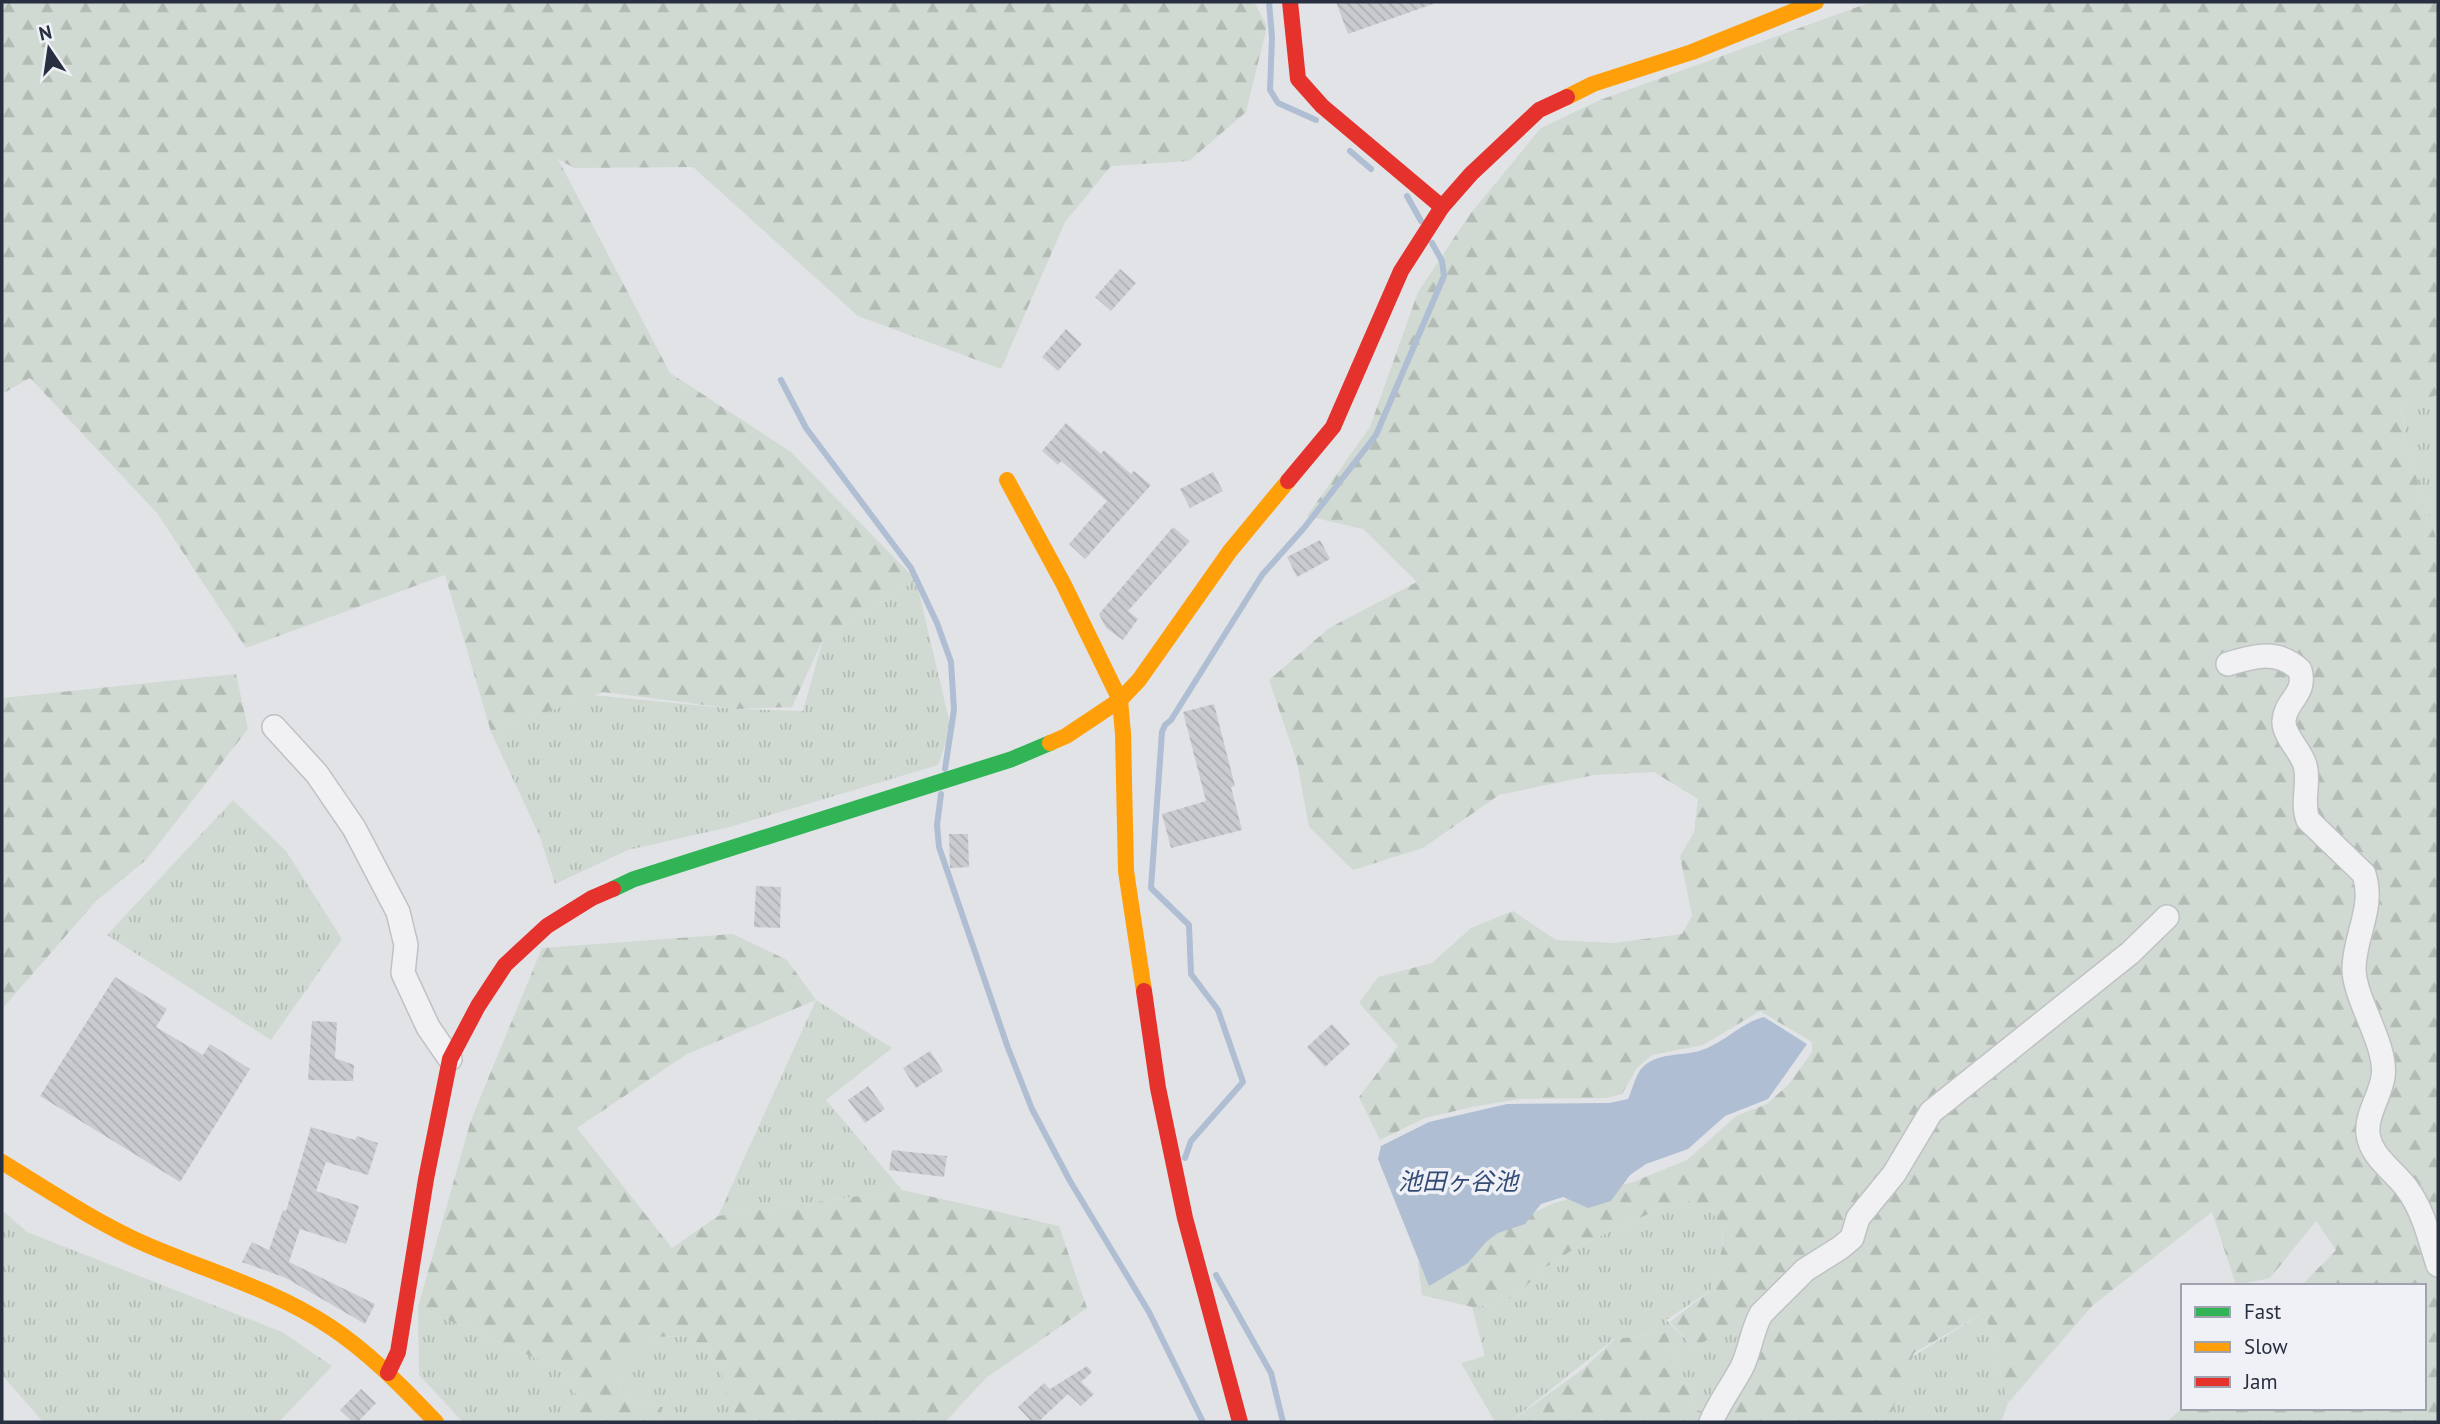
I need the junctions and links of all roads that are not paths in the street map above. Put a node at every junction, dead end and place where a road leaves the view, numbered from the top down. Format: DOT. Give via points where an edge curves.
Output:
graph roads {
  1 [pos="1290,2"];
  2 [pos="1816,2"];
  3 [pos="1442,207"];
  4 [pos="1007,480"];
  5 [pos="2228,664"];
  6 [pos="1119,700"];
  7 [pos="274,727"];
  8 [pos="2167,917"];
  9 [pos="450,1059"];
  10 [pos="2,1162"];
  11 [pos="2438,1265"];
  12 [pos="388,1373"];
  13 [pos="436,1422"];
  14 [pos="1240,1422"];
  15 [pos="1711,1422"];
  1 -- 3 [label="street" via="1298,79 1322,106"];
  2 -- 3 [label="street" via="1593,84 1539,110"];
  3 -- 6 [label="street" via="1401,271 1333,428 1230,551 1139,680"];
  4 -- 6 [label="street"];
  5 -- 11 [label="street" via="2267,654 2300,670 2301,688 2284,722 2307,773 2305,812 2364,874 2368,887 2354,971 2384,1076 2368,1135 2376,1155 2409,1191"];
  6 -- 9 [label="street" via="1066,736 1012,759 634,879 592,898 547,926 505,965"];
  6 -- 14 [label="street" via="1126,871 1158,1088 1185,1218"];
  7 -- 9 [label="street" via="317,774 355,828 397,912 406,945 403,972 428,1027"];
  8 -- 15 [label="street" via="2120,961 1931,1112 1894,1174 1858,1218 1852,1238 1805,1270 1762,1314 1742,1367"];
  9 -- 12 [label="street" via="398,1352"];
  10 -- 12 [label="street" via="142,1243 276,1295 331,1327"];
  12 -- 13 [label="street"];
}
